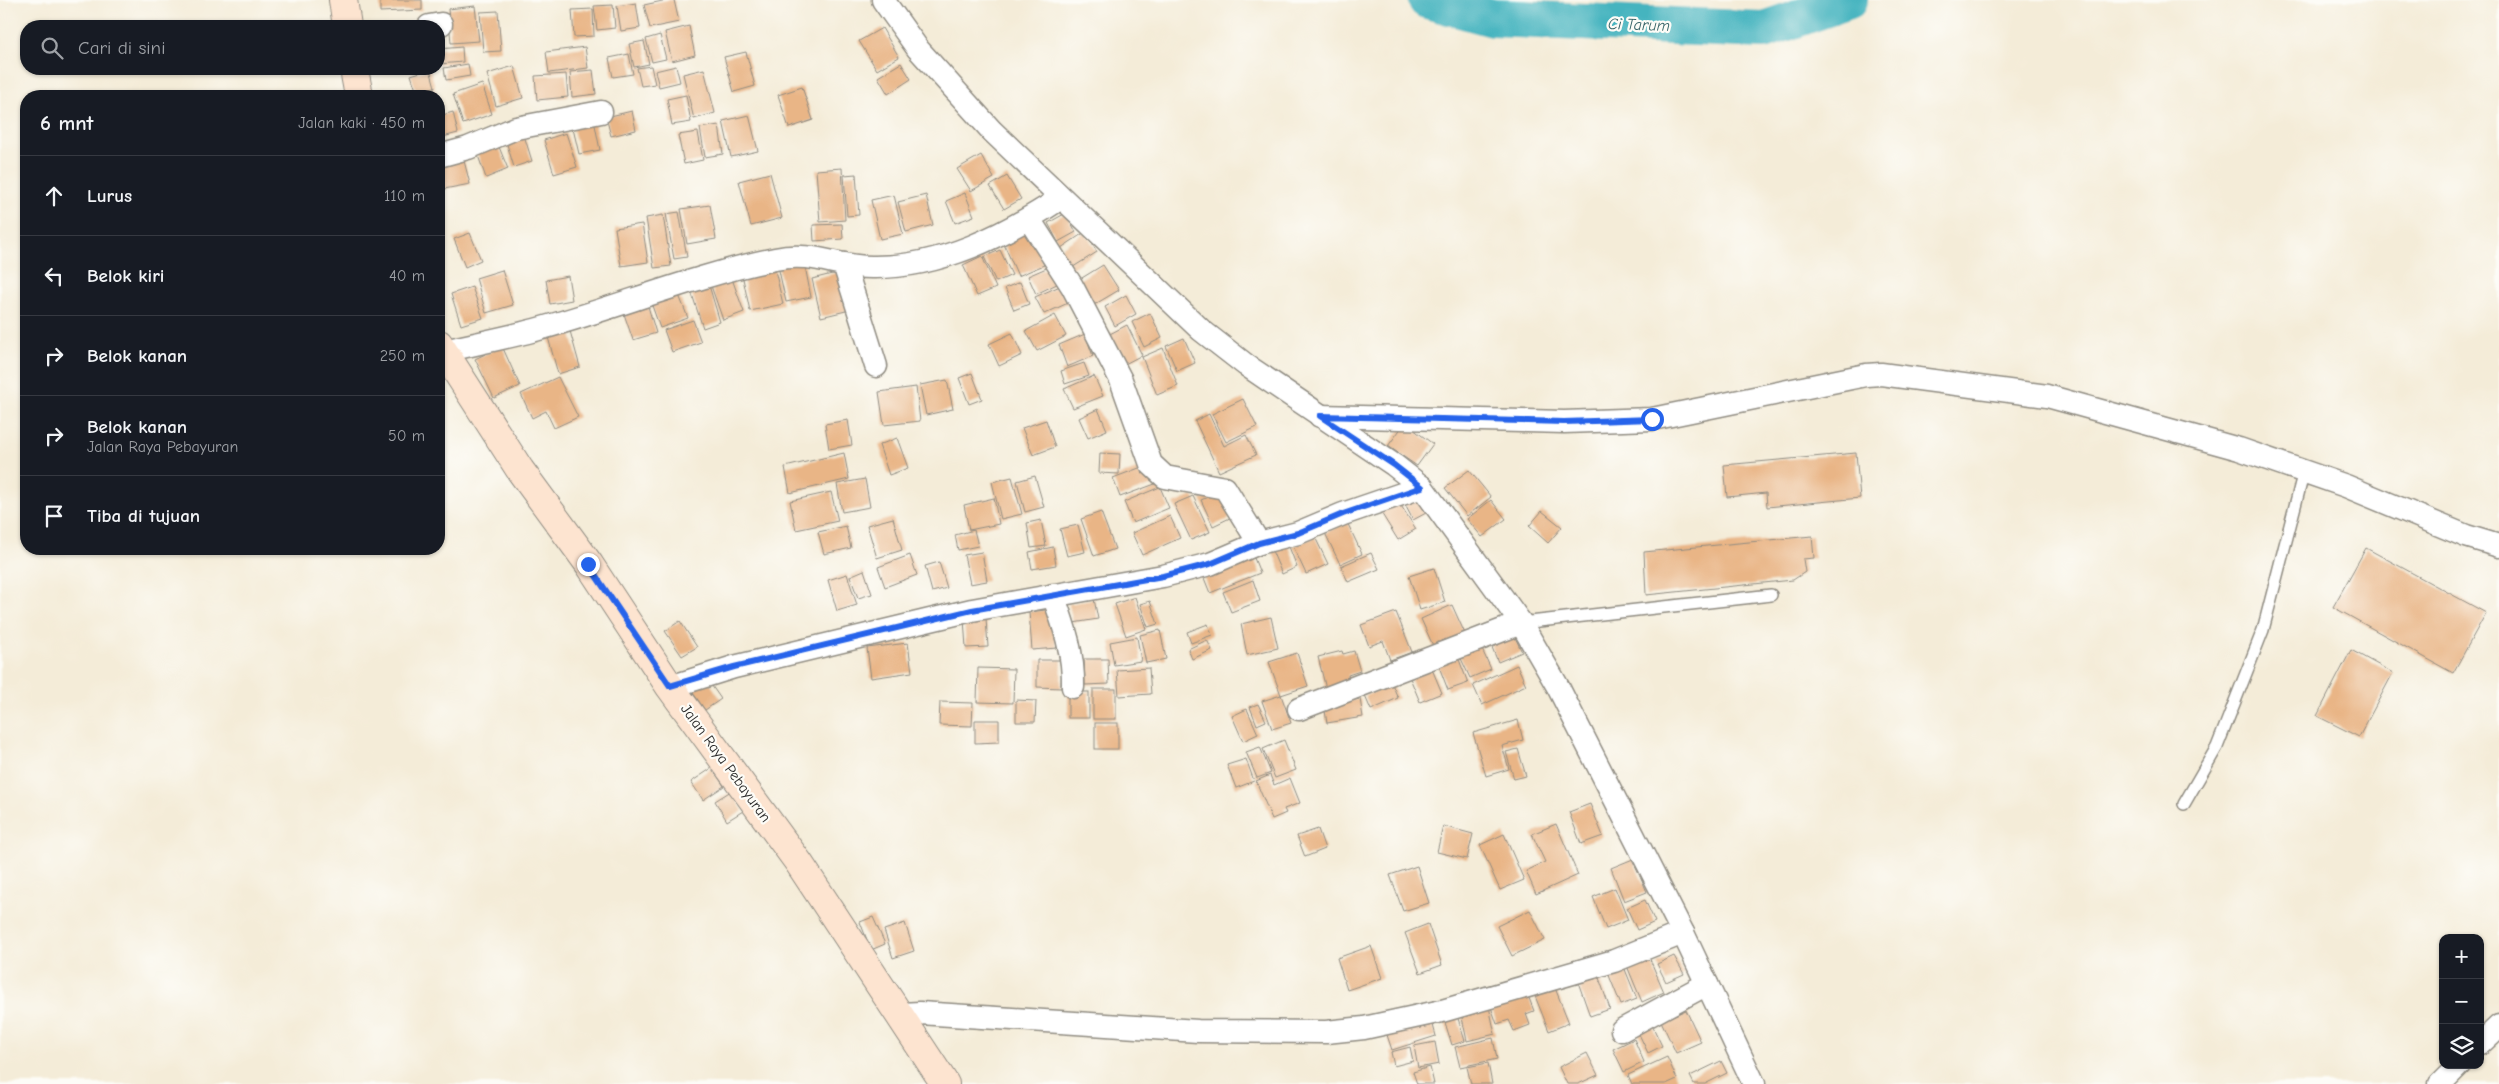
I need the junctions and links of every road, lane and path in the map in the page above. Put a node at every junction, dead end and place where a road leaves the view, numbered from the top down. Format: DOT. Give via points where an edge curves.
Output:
graph roads {
  1 [pos="343,0"];
  2 [pos="883,0"];
  3 [pos="346,20"];
  4 [pos="355,75"];
  5 [pos="358,90"];
  6 [pos="601,112"];
  7 [pos="445,154"];
  8 [pos="1061,198"];
  9 [pos="1029,219"];
  10 [pos="844,264"];
  11 [pos="445,347"];
  12 [pos="445,354"];
  13 [pos="876,366"];
  14 [pos="1320,416"];
  15 [pos="2304,471"];
  16 [pos="1422,487"];
  17 [pos="1259,543"];
  18 [pos="2499,546"];
  19 [pos="1053,595"];
  20 [pos="1771,595"];
  21 [pos="1521,623"];
  22 [pos="670,686"];
  23 [pos="1073,687"];
  24 [pos="1299,709"];
  25 [pos="2184,804"];
  26 [pos="1683,933"];
  27 [pos="1706,984"];
  28 [pos="900,1014"];
  29 [pos="2499,1026"];
  30 [pos="1622,1030"];
  31 [pos="2484,1040"];
  32 [pos="2455,1069"];
  33 [pos="945,1084"];
  34 [pos="1754,1084"];
  35 [pos="2440,1084"];
  1 -- 3 [label="main road"];
  2 -- 8 [label="street" via="918,49 992,131"];
  4 -- 5 [label="main road"];
  6 -- 7 [label="street" via="516,128"];
  8 -- 9 [label="street"];
  8 -- 14 [label="street" via="1201,330"];
  9 -- 10 [label="street" via="937,259 871,267"];
  9 -- 17 [label="street" via="1072,286 1121,380 1151,464 1165,477 1224,488"];
  10 -- 11 [label="street" via="818,257 792,256 745,265 535,330"];
  10 -- 13 [label="street"];
  12 -- 22 [label="main road, Jalan Raya Pebayuran" via="520,470"];
  14 -- 15 [label="street" via="1629,421 1882,374 2047,396 2239,449"];
  14 -- 16 [label="street"];
  15 -- 18 [label="street" via="2466,536"];
  15 -- 25 [label="lane" via="2263,630 2217,747"];
  16 -- 17 [label="street" via="1298,533"];
  16 -- 21 [label="street"];
  17 -- 19 [label="street" via="1210,564 1163,576"];
  19 -- 22 [label="street" via="972,610 734,667"];
  19 -- 23 [label="street" via="1072,659"];
  20 -- 21 [label="lane"];
  21 -- 24 [label="street"];
  21 -- 26 [label="street" via="1558,687"];
  22 -- 28 [label="main road, Jalan Raya Pebayuran" via="799,863"];
  26 -- 27 [label="street"];
  26 -- 28 [label="street" via="1614,961 1442,1011 1364,1028 1326,1032 1198,1031"];
  27 -- 30 [label="street"];
  27 -- 34 [label="street"];
  28 -- 33 [label="main road, Jalan Raya Pebayuran"];
  29 -- 31 [label="street"];
  32 -- 35 [label="street"];
}
